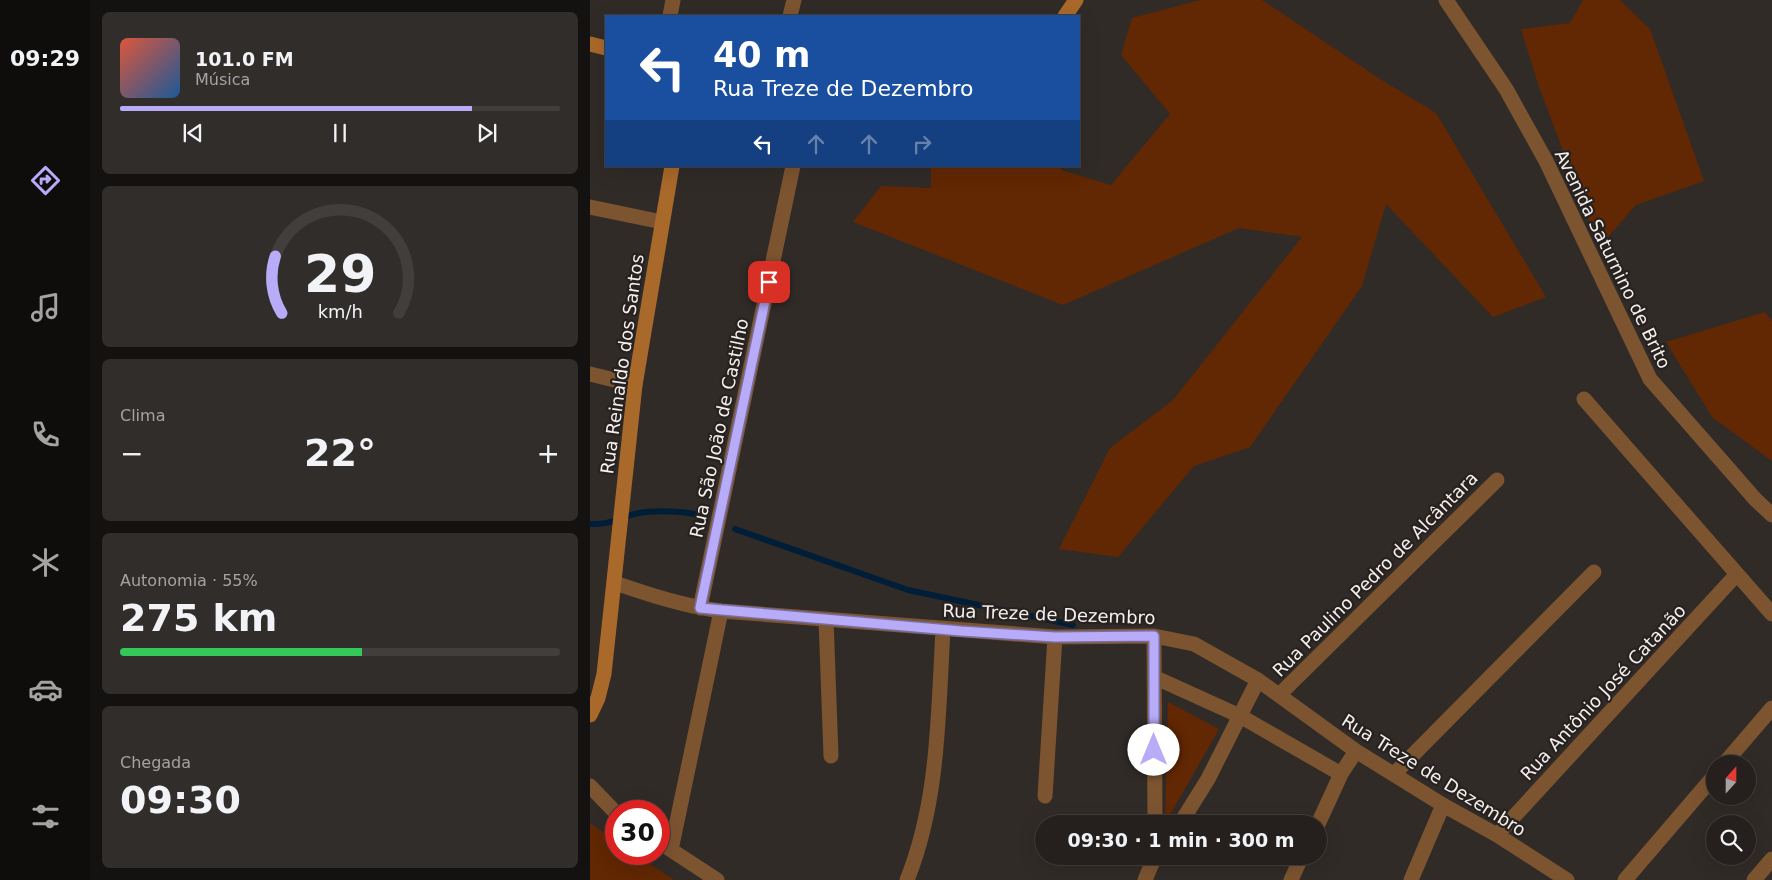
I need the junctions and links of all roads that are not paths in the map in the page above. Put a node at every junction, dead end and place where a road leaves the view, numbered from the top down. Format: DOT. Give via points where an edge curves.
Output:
graph roads {
  1 [pos="673,0"];
  2 [pos="794,0"];
  3 [pos="1076,0"];
  4 [pos="1446,0"];
  5 [pos="670,15"];
  6 [pos="790,15"];
  7 [pos="1066,15"];
  8 [pos="590,44"];
  9 [pos="605,48"];
  10 [pos="672,167"];
  11 [pos="794,167"];
  12 [pos="590,207"];
  13 [pos="662,222"];
  14 [pos="590,374"];
  15 [pos="635,385"];
  16 [pos="1584,399"];
  17 [pos="1497,480"];
  18 [pos="1772,515"];
  19 [pos="1594,572"];
  20 [pos="1737,574"];
  21 [pos="615,583"];
  22 [pos="700,608"];
  23 [pos="721,611"];
  24 [pos="1772,614"];
  25 [pos="826,619"];
  26 [pos="943,630"];
  27 [pos="1154,636"];
  28 [pos="1055,637"];
  29 [pos="1154,677"];
  30 [pos="1258,680"];
  31 [pos="1279,695"];
  32 [pos="1772,708"];
  33 [pos="590,715"];
  34 [pos="1240,716"];
  35 [pos="1356,751"];
  36 [pos="1732,755"];
  37 [pos="831,756"];
  38 [pos="1342,774"];
  39 [pos="1394,774"];
  40 [pos="590,786"];
  41 [pos="1706,786"];
  42 [pos="1045,796"];
  43 [pos="605,804"];
  44 [pos="1443,805"];
  45 [pos="1155,815"];
  46 [pos="1186,815"];
  47 [pos="1322,815"];
  48 [pos="670,825"];
  49 [pos="1497,835"];
  50 [pos="670,849"];
  51 [pos="1772,859"];
  52 [pos="1151,865"];
  53 [pos="1298,865"];
  54 [pos="717,880"];
  55 [pos="907,880"];
  56 [pos="1145,880"];
  57 [pos="1291,880"];
  58 [pos="1411,880"];
  59 [pos="1566,880"];
  60 [pos="1625,880"];
  61 [pos="1754,880"];
  1 -- 5 [label="street"];
  2 -- 6 [label="street"];
  3 -- 7 [label="street"];
  4 -- 18 [label="street, Avenida Saturnino de Brito" via="1506,89 1546,161 1650,379"];
  8 -- 9 [label="street"];
  10 -- 13 [label="street, Rua Reinaldo dos Santos"];
  11 -- 22 [label="street, Rua São João de Castilho"];
  12 -- 13 [label="street"];
  13 -- 15 [label="street, Rua Reinaldo dos Santos"];
  14 -- 15 [label="street"];
  15 -- 21 [label="street, Rua Reinaldo dos Santos"];
  16 -- 20 [label="street"];
  17 -- 31 [label="street, Rua Paulino Pedro de Alcântara"];
  19 -- 39 [label="street"];
  20 -- 24 [label="street"];
  20 -- 49 [label="street, Rua Antônio José Catanão"];
  21 -- 22 [label="street, Rua Treze de Dezembro"];
  21 -- 33 [label="street, Rua Reinaldo dos Santos" via="604,674"];
  22 -- 23 [label="street, Rua Treze de Dezembro"];
  23 -- 25 [label="street, Rua Treze de Dezembro"];
  23 -- 48 [label="street"];
  25 -- 26 [label="street, Rua Treze de Dezembro"];
  25 -- 37 [label="street"];
  26 -- 28 [label="street, Rua Treze de Dezembro"];
  26 -- 55 [label="street" via="935,764 919,850"];
  27 -- 28 [label="street, Rua Treze de Dezembro"];
  27 -- 29 [label="street"];
  27 -- 30 [label="street, Rua Treze de Dezembro" via="1194,644"];
  28 -- 42 [label="street"];
  29 -- 34 [label="street"];
  29 -- 45 [label="street"];
  30 -- 31 [label="street, Rua Treze de Dezembro"];
  30 -- 34 [label="street"];
  31 -- 35 [label="street, Rua Treze de Dezembro"];
  32 -- 36 [label="street"];
  34 -- 38 [label="street"];
  34 -- 46 [label="street"];
  35 -- 38 [label="street"];
  35 -- 39 [label="street, Rua Treze de Dezembro"];
  38 -- 47 [label="street"];
  39 -- 44 [label="street, Rua Treze de Dezembro"];
  40 -- 43 [label="street"];
  41 -- 60 [label="street"];
  44 -- 49 [label="street, Rua Treze de Dezembro"];
  44 -- 58 [label="street"];
  49 -- 59 [label="street, Rua Treze de Dezembro"];
  50 -- 54 [label="street"];
  51 -- 61 [label="street"];
  52 -- 56 [label="street"];
  53 -- 57 [label="street"];
}
